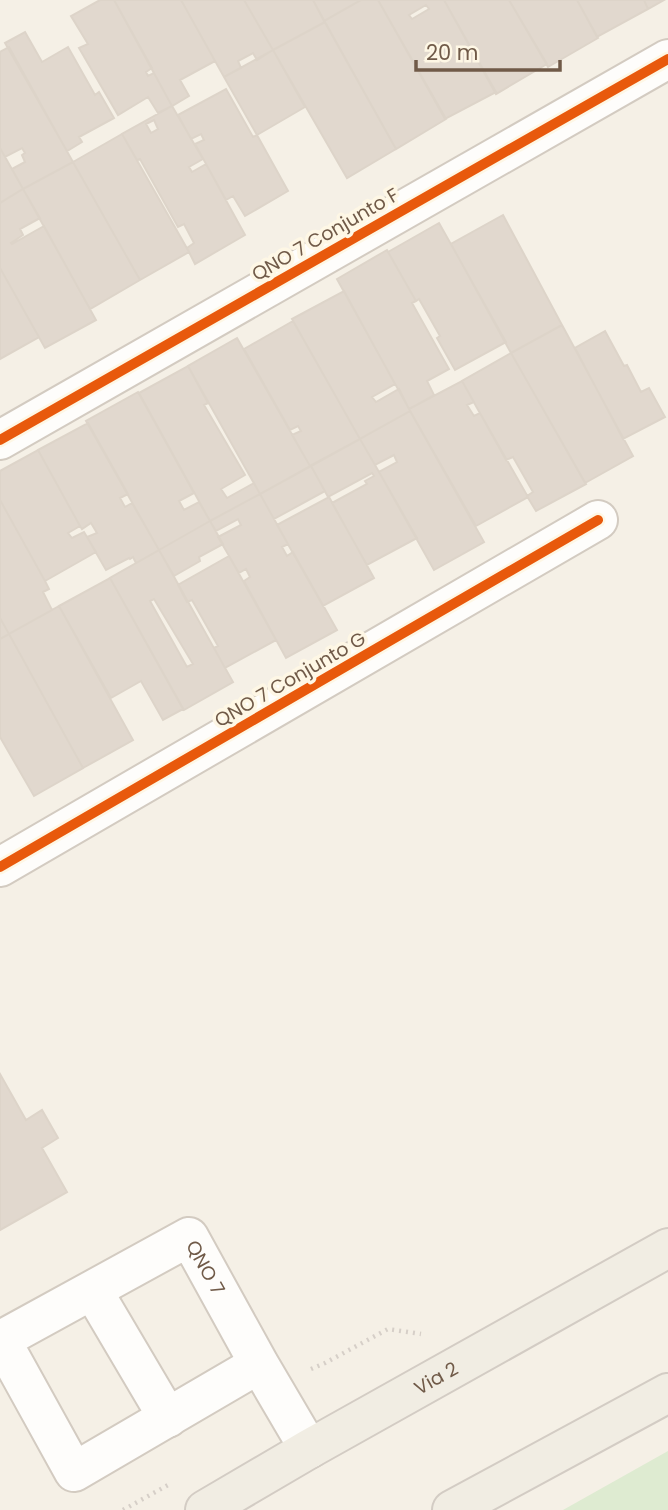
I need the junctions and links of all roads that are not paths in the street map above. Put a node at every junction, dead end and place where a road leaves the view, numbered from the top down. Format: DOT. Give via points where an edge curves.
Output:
graph roads {
  1 [pos="668,59"];
  2 [pos="0,440"];
  3 [pos="598,520"];
  4 [pos="0,867"];
  5 [pos="668,1248"];
  6 [pos="93,1291"];
  7 [pos="1,1340"];
  8 [pos="259,1364"];
  9 [pos="668,1393"];
  10 [pos="167,1418"];
  11 [pos="309,1449"];
  12 [pos="205,1510"];
  13 [pos="452,1510"];
  1 -- 2 [label="street, QNO 7 Conjunto F"];
  3 -- 4 [label="street, QNO 7 Conjunto G"];
  5 -- 11 [label="main road, Via 2"];
  6 -- 7 [label="street, QNO 7"];
  6 -- 8 [label="street, QNO 7" via="189,1237"];
  6 -- 10 [label="street"];
  7 -- 10 [label="street" via="74,1472"];
  8 -- 10 [label="street"];
  8 -- 11 [label="street, QNO 7"];
  9 -- 13 [label="main road"];
  11 -- 12 [label="main road, Via 2"];
}
